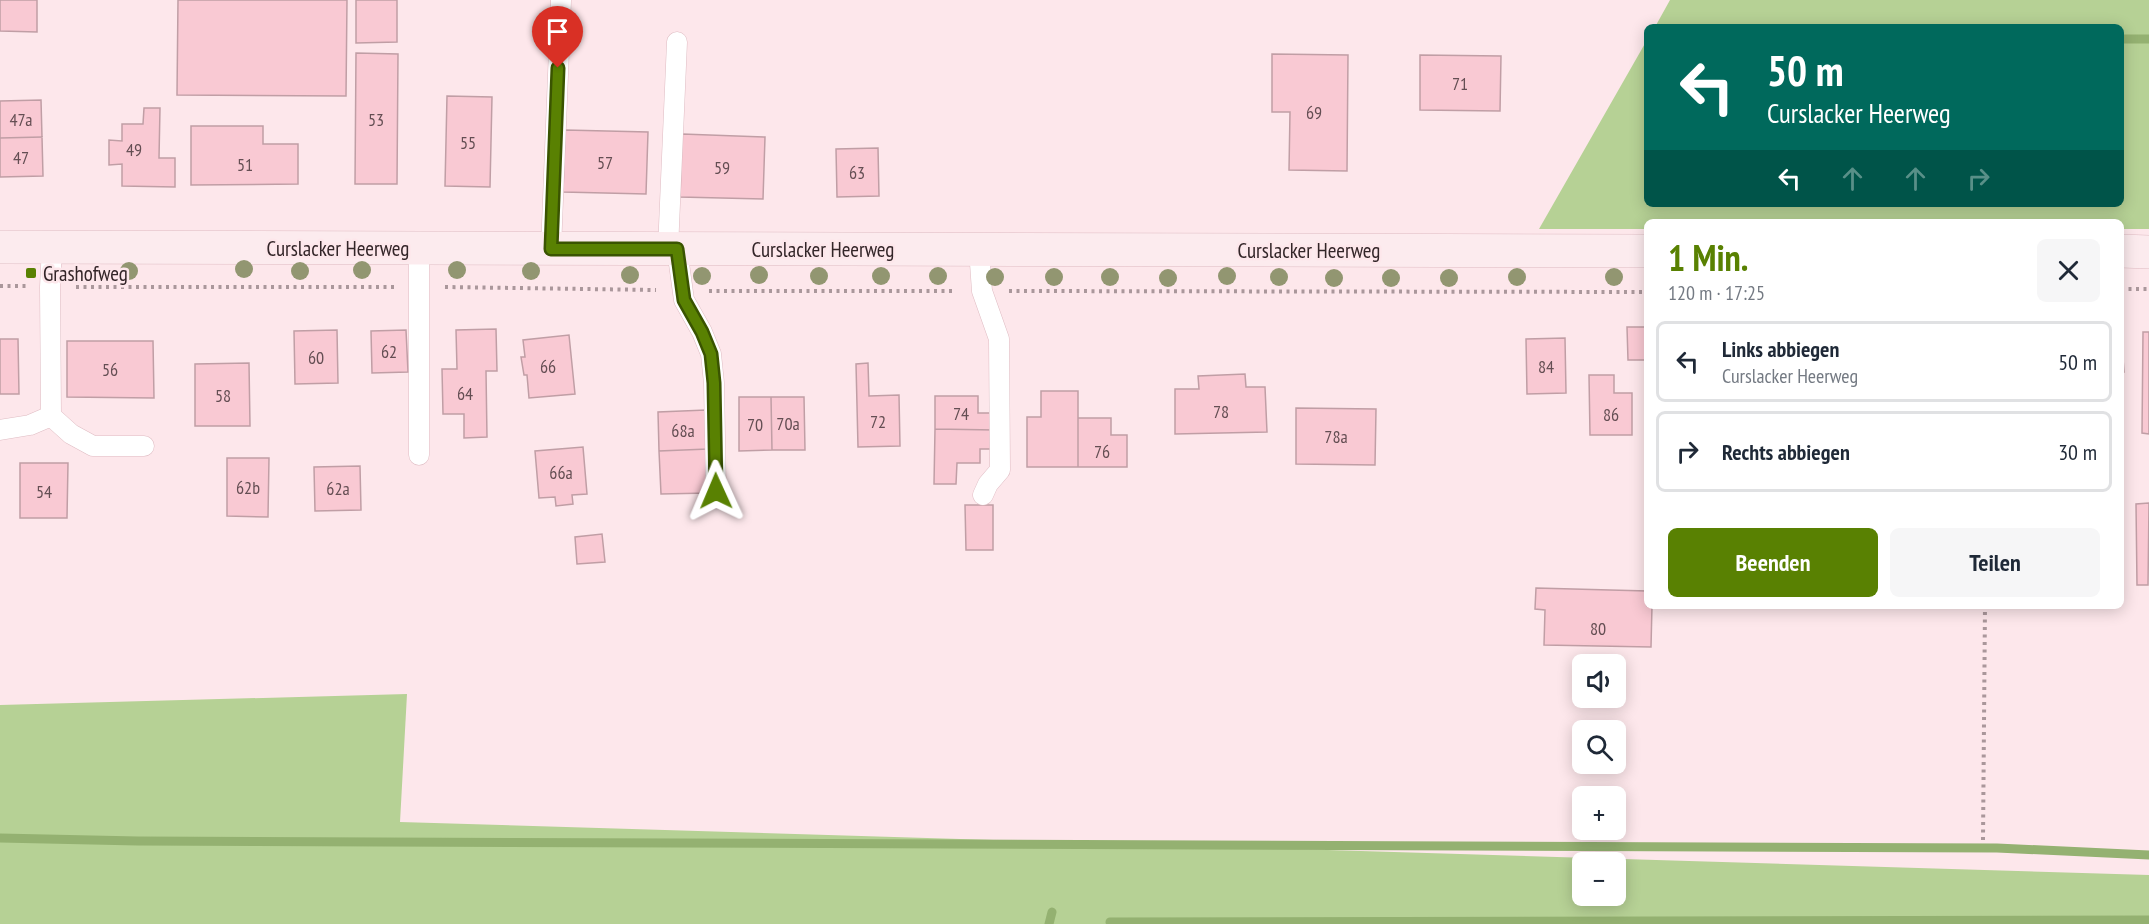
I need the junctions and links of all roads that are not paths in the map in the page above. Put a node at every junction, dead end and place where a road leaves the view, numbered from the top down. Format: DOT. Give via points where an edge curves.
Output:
graph roads {
  1 [pos="561,0"];
  2 [pos="676,42"];
  3 [pos="52,247"];
  4 [pos="0,248"];
  5 [pos="419,248"];
  6 [pos="551,249"];
  7 [pos="673,249"];
  8 [pos="979,249"];
  9 [pos="1644,251"];
  10 [pos="2124,252"];
  11 [pos="2149,252"];
  12 [pos="51,416"];
  13 [pos="0,430"];
  14 [pos="144,446"];
  15 [pos="419,455"];
  16 [pos="716,491"];
  17 [pos="982,495"];
  1 -- 6 [label="lane"];
  2 -- 7 [label="lane"];
  3 -- 4 [label="main road, Curslacker Heerweg"];
  3 -- 5 [label="main road, Curslacker Heerweg"];
  3 -- 12 [label="lane"];
  5 -- 6 [label="main road, Curslacker Heerweg"];
  5 -- 15 [label="lane"];
  6 -- 7 [label="main road, Curslacker Heerweg"];
  7 -- 8 [label="main road, Curslacker Heerweg"];
  7 -- 16 [label="lane" via="684,300 711,354"];
  8 -- 9 [label="main road, Curslacker Heerweg"];
  8 -- 17 [label="lane" via="982,291 999,339 1000,470"];
  10 -- 11 [label="main road"];
  12 -- 13 [label="lane" via="30,425"];
  12 -- 14 [label="lane" via="71,434 93,446"];
}
